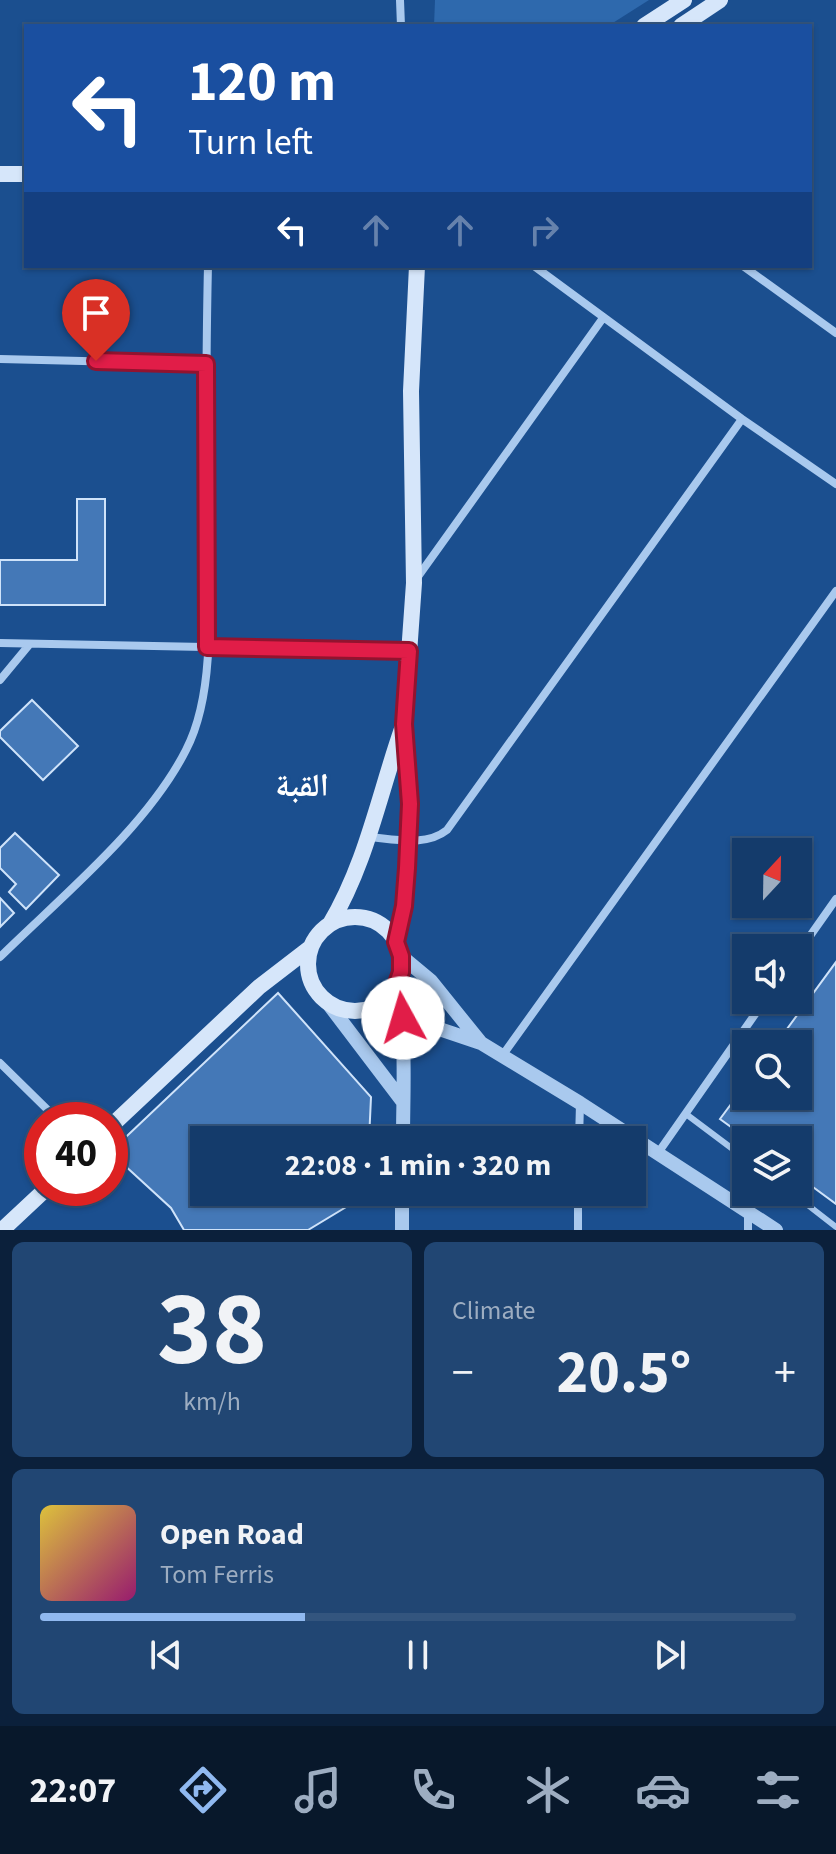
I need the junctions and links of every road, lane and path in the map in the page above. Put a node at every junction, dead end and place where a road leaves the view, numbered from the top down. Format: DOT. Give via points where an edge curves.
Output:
graph roads {
  1 [pos="400,0"];
  2 [pos="684,0"];
  3 [pos="720,0"];
  4 [pos="401,24"];
  5 [pos="647,24"];
  6 [pos="684,24"];
  7 [pos="0,174"];
  8 [pos="24,174"];
  9 [pos="208,268"];
  10 [pos="417,268"];
  11 [pos="537,268"];
  12 [pos="746,268"];
  13 [pos="603,318"];
  14 [pos="836,333"];
  15 [pos="0,359"];
  16 [pos="206,364"];
  17 [pos="742,419"];
  18 [pos="836,484"];
  19 [pos="414,583"];
  20 [pos="836,591"];
  21 [pos="0,643"];
  22 [pos="29,645"];
  23 [pos="207,647"];
  24 [pos="409,651"];
  25 [pos="0,680"];
  26 [pos="404,724"];
  27 [pos="369,837"];
  28 [pos="408,840"];
  29 [pos="836,899"];
  30 [pos="330,924"];
  31 [pos="811,934"];
  32 [pos="311,947"];
  33 [pos="399,949"];
  34 [pos="0,957"];
  35 [pos="396,986"];
  36 [pos="327,1002"];
  37 [pos="374,1007"];
  38 [pos="755,1014"];
  39 [pos="403,1018"];
  40 [pos="481,1043"];
  41 [pos="502,1056"];
  42 [pos="0,1063"];
  43 [pos="40,1102"];
  44 [pos="403,1102"];
  45 [pos="580,1103"];
  46 [pos="128,1110"];
  47 [pos="686,1114"];
  48 [pos="403,1126"];
  49 [pos="579,1126"];
  50 [pos="732,1148"];
  51 [pos="658,1153"];
  52 [pos="28,1206"];
  53 [pos="402,1206"];
  54 [pos="578,1206"];
  55 [pos="809,1206"];
  56 [pos="748,1212"];
  57 [pos="836,1227"];
  58 [pos="2,1230"];
  59 [pos="402,1230"];
  60 [pos="578,1230"];
  61 [pos="748,1230"];
  62 [pos="776,1230"];
  1 -- 4 [label="street"];
  2 -- 5 [label="main road"];
  3 -- 6 [label="main road"];
  7 -- 8 [label="main road"];
  9 -- 16 [label="street"];
  10 -- 19 [label="main road" via="411,391"];
  11 -- 13 [label="street"];
  12 -- 14 [label="street"];
  13 -- 17 [label="street"];
  13 -- 19 [label="street"];
  15 -- 16 [label="street"];
  16 -- 23 [label="street"];
  17 -- 18 [label="street"];
  17 -- 28 [label="street" via="447,830 432,838"];
  19 -- 24 [label="main road"];
  20 -- 41 [label="street"];
  21 -- 22 [label="street"];
  22 -- 23 [label="street"];
  22 -- 25 [label="street"];
  23 -- 24 [label="street"];
  23 -- 34 [label="street" via="201,714 172,776 148,809"];
  24 -- 26 [label="main road"];
  26 -- 27 [label="main road"];
  26 -- 28 [label="main road"];
  27 -- 28 [label="street"];
  27 -- 30 [label="main road"];
  28 -- 33 [label="main road"];
  29 -- 31 [label="street"];
  30 -- 32 [label="main road"];
  30 -- 33 [label="main road" via="344,918 374,921"];
  32 -- 36 [label="main road" via="310,977"];
  32 -- 46 [label="main road" via="259,987"];
  33 -- 35 [label="main road"];
  33 -- 40 [label="street"];
  35 -- 37 [label="main road"];
  35 -- 39 [label="street"];
  36 -- 37 [label="main road" via="358,1011"];
  36 -- 44 [label="street"];
  37 -- 39 [label="street"];
  38 -- 47 [label="street"];
  39 -- 40 [label="street"];
  39 -- 44 [label="street"];
  40 -- 41 [label="street"];
  41 -- 45 [label="street"];
  42 -- 43 [label="street"];
  44 -- 48 [label="street"];
  45 -- 49 [label="street"];
  45 -- 51 [label="street"];
  47 -- 50 [label="lane"];
  47 -- 51 [label="street"];
  51 -- 56 [label="street"];
  52 -- 58 [label="main road"];
  53 -- 59 [label="street"];
  54 -- 60 [label="street"];
  55 -- 57 [label="lane"];
  56 -- 61 [label="street"];
  56 -- 62 [label="street"];
}
